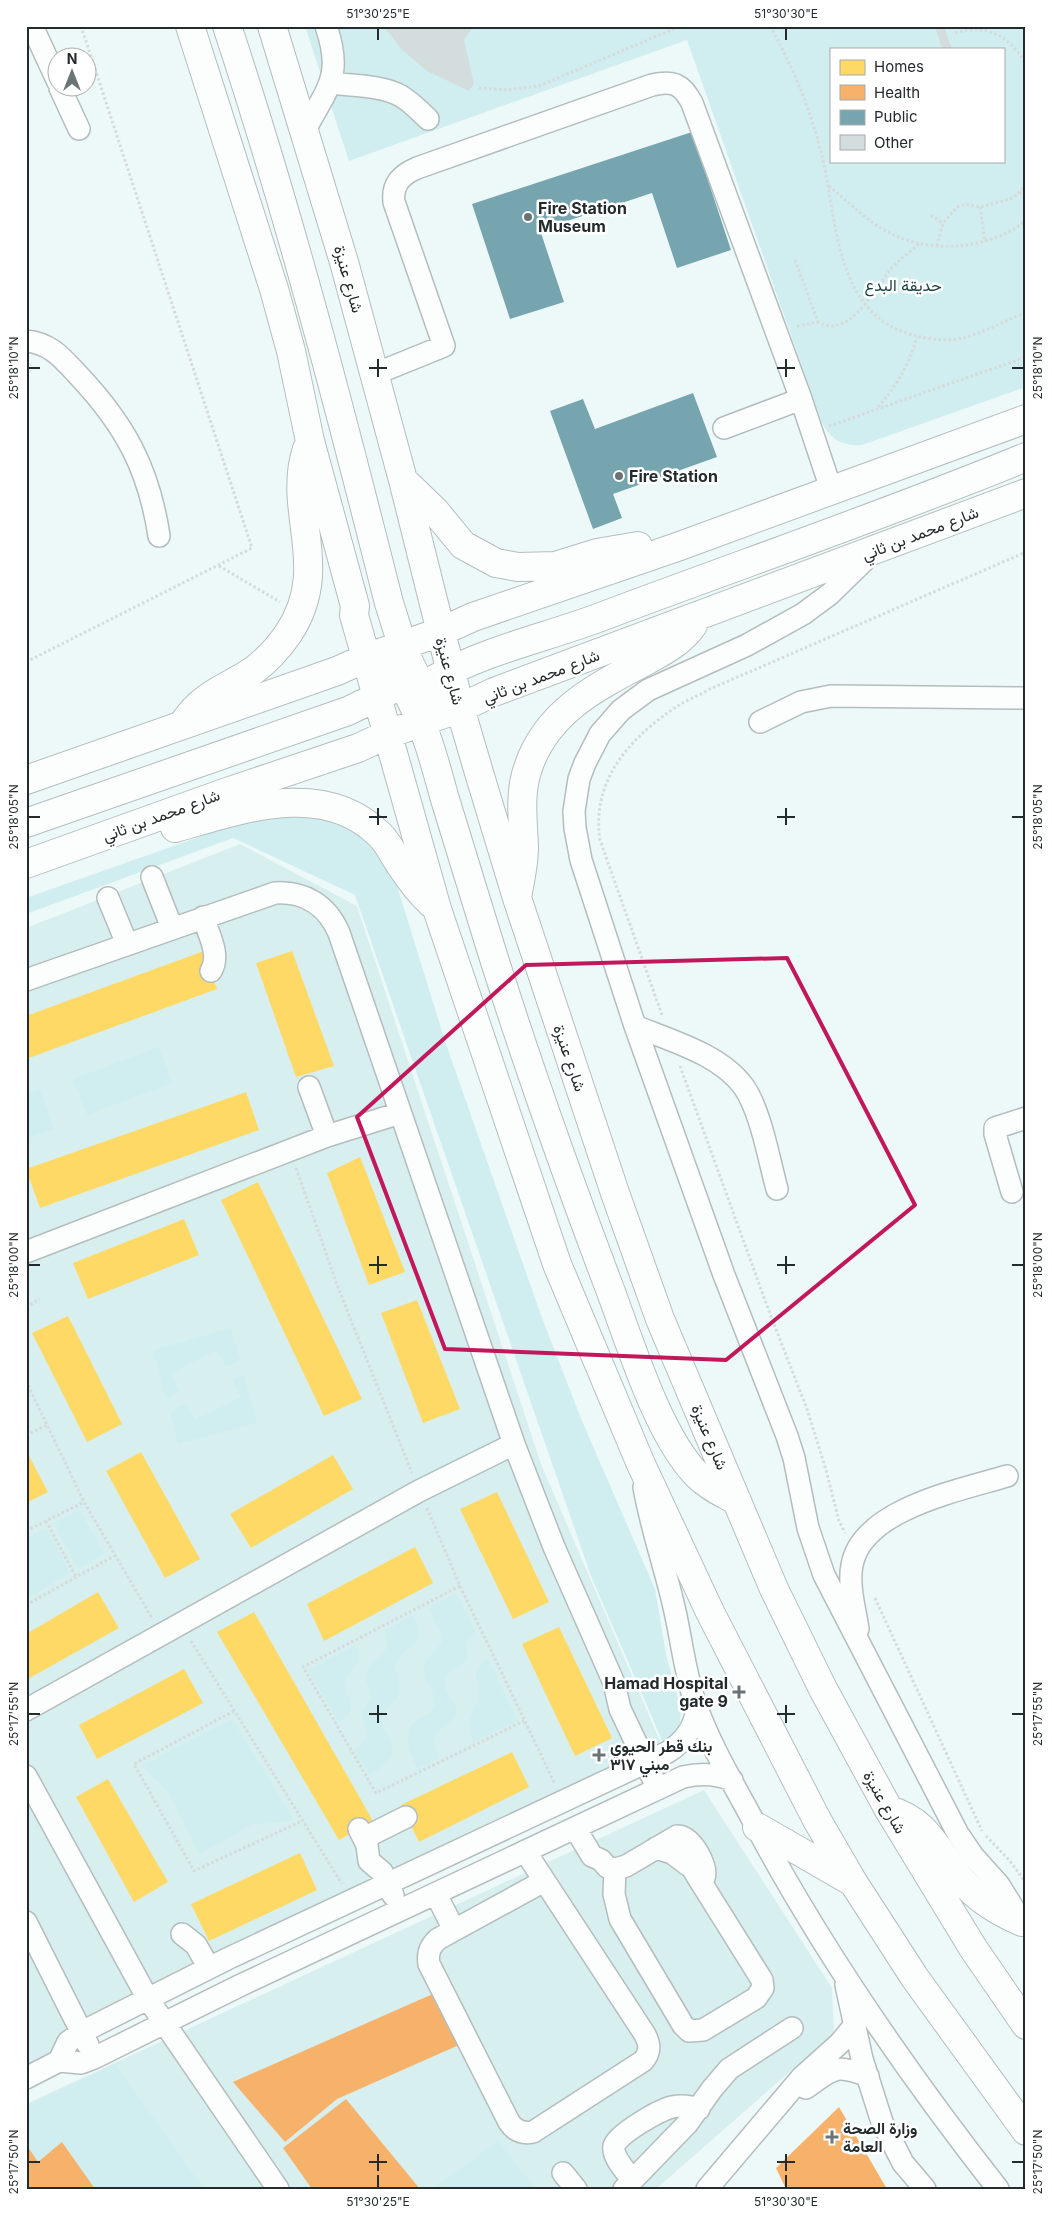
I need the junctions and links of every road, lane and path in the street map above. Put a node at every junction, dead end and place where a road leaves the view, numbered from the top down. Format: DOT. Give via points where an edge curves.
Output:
graph roads {
  1 [pos="32,26"];
  2 [pos="81,26"];
  3 [pos="190,26"];
  4 [pos="227,26"];
  5 [pos="272,26"];
  6 [pos="326,26"];
  7 [pos="681,26"];
  8 [pos="770,26"];
  9 [pos="955,33"];
  10 [pos="48,60"];
  11 [pos="1026,62"];
  12 [pos="330,83"];
  13 [pos="479,88"];
  14 [pos="65,98"];
  15 [pos="428,120"];
  16 [pos="79,128"];
  17 [pos="305,130"];
  18 [pos="828,185"];
  19 [pos="1026,185"];
  20 [pos="1020,192"];
  21 [pos="1026,201"];
  22 [pos="980,207"];
  23 [pos="931,215"];
  24 [pos="1026,221"];
  25 [pos="944,223"];
  26 [pos="985,242"];
  27 [pos="918,244"];
  28 [pos="937,246"];
  29 [pos="795,260"];
  30 [pos="864,306"];
  31 [pos="1026,312"];
  32 [pos="818,322"];
  33 [pos="797,326"];
  34 [pos="917,337"];
  35 [pos="26,342"];
  36 [pos="1026,357"];
  37 [pos="375,374"];
  38 [pos="801,399"];
  39 [pos="878,408"];
  40 [pos="1026,419"];
  41 [pos="724,428"];
  42 [pos="812,433"];
  43 [pos="310,440"];
  44 [pos="1026,457"];
  45 [pos="403,480"];
  46 [pos="831,489"];
  47 [pos="1026,494"];
  48 [pos="159,536"];
  49 [pos="677,547"];
  50 [pos="876,549"];
  51 [pos="1026,552"];
  52 [pos="218,566"];
  53 [pos="287,607"];
  54 [pos="699,617"];
  55 [pos="440,632"];
  56 [pos="403,645"];
  57 [pos="366,658"];
  58 [pos="26,662"];
  59 [pos="450,671"];
  60 [pos="414,693"];
  61 [pos="376,698"];
  62 [pos="1026,698"];
  63 [pos="460,708"];
  64 [pos="760,722"];
  65 [pos="183,724"];
  66 [pos="386,735"];
  67 [pos="26,780"];
  68 [pos="26,823"];
  69 [pos="80,844"];
  70 [pos="26,864"];
  71 [pos="152,877"];
  72 [pos="108,898"];
  73 [pos="516,898"];
  74 [pos="437,909"];
  75 [pos="203,917"];
  76 [pos="172,928"];
  77 [pos="127,944"];
  78 [pos="211,971"];
  79 [pos="26,980"];
  80 [pos="635,1026"];
  81 [pos="672,1042"];
  82 [pos="309,1087"];
  83 [pos="400,1113"];
  84 [pos="1026,1118"];
  85 [pos="327,1136"];
  86 [pos="290,1150"];
  87 [pos="777,1189"];
  88 [pos="1012,1192"];
  89 [pos="26,1252"];
  90 [pos="40,1299"];
  91 [pos="26,1307"];
  92 [pos="26,1381"];
  93 [pos="47,1425"];
  94 [pos="26,1435"];
  95 [pos="514,1444"];
  96 [pos="640,1462"];
  97 [pos="1007,1476"];
  98 [pos="419,1491"];
  99 [pos="737,1501"];
  100 [pos="84,1502"];
  101 [pos="46,1521"];
  102 [pos="26,1531"];
  103 [pos="114,1556"];
  104 [pos="855,1556"];
  105 [pos="76,1577"];
  106 [pos="460,1586"];
  107 [pos="871,1591"];
  108 [pos="26,1605"];
  109 [pos="171,1629"];
  110 [pos="860,1644"];
  111 [pos="697,1709"];
  112 [pos="26,1710"];
  113 [pos="234,1711"];
  114 [pos="524,1721"];
  115 [pos="651,1761"];
  116 [pos="26,1776"];
  117 [pos="732,1780"];
  118 [pos="663,1787"];
  119 [pos="547,1789"];
  120 [pos="889,1810"];
  121 [pos="406,1817"];
  122 [pos="302,1821"];
  123 [pos="581,1826"];
  124 [pos="757,1827"];
  125 [pos="525,1852"];
  126 [pos="608,1865"];
  127 [pos="385,1878"];
  128 [pos="544,1880"];
  129 [pos="853,1882"];
  130 [pos="1026,1883"];
  131 [pos="436,1894"];
  132 [pos="352,1900"];
  133 [pos="400,1910"];
  134 [pos="26,1922"];
  135 [pos="1024,1925"];
  136 [pos="454,1930"];
  137 [pos="844,1975"];
  138 [pos="148,1999"];
  139 [pos="164,2023"];
  140 [pos="1026,2025"];
  141 [pos="854,2026"];
  142 [pos="792,2028"];
  143 [pos="82,2032"];
  144 [pos="94,2058"];
  145 [pos="59,2061"];
  146 [pos="868,2076"];
  147 [pos="26,2078"];
  148 [pos="780,2102"];
  149 [pos="700,2108"];
  150 [pos="1026,2132"];
  151 [pos="628,2184"];
  152 [pos="278,2189"];
  153 [pos="707,2189"];
  154 [pos="925,2189"];
  155 [pos="998,2189"];
  1 -- 10 [label="street"];
  2 -- 52 [label="path" via="252,548"];
  3 -- 43 [label="main road" via="274,289"];
  4 -- 56 [label="main road" via="274,169 313,305 389,603"];
  5 -- 17 [label="main road, شارع عنيزة"];
  6 -- 12 [label="street" via="334,59"];
  7 -- 13 [label="path" via="539,86 507,90"];
  8 -- 18 [label="path" via="810,114"];
  9 -- 11 [label="path" via="969,29 998,34 1010,42"];
  12 -- 15 [label="street" via="391,92 409,102"];
  12 -- 17 [label="street"];
  14 -- 16 [label="street"];
  17 -- 37 [label="main road, شارع عنيزة"];
  18 -- 27 [label="path" via="874,224"];
  18 -- 30 [label="path" via="842,256"];
  19 -- 20 [label="path"];
  20 -- 21 [label="path"];
  20 -- 22 [label="path"];
  22 -- 25 [label="path" via="966,204 957,207"];
  22 -- 26 [label="path"];
  23 -- 25 [label="path"];
  24 -- 26 [label="path"];
  25 -- 28 [label="path"];
  26 -- 28 [label="path"];
  27 -- 28 [label="path"];
  27 -- 30 [label="path" via="892,268"];
  29 -- 32 [label="path"];
  30 -- 32 [label="path" via="838,326 830,327"];
  30 -- 34 [label="path" via="888,324"];
  31 -- 34 [label="path" via="961,338"];
  32 -- 33 [label="path"];
  34 -- 39 [label="path" via="898,383"];
  35 -- 48 [label="street" via="36,342 53,350 112,414 126,435 148,484"];
  36 -- 39 [label="path"];
  37 -- 38 [label="street" via="444,346 394,202 393,193 401,176 664,82 681,88 692,103"];
  37 -- 45 [label="main road, شارع عنيزة"];
  38 -- 41 [label="street"];
  38 -- 42 [label="street"];
  39 -- 42 [label="path"];
  40 -- 46 [label="main road"];
  42 -- 46 [label="street"];
  43 -- 57 [label="main road"];
  43 -- 65 [label="main road" via="302,473 309,572 299,613 280,645 256,669 202,701"];
  44 -- 59 [label="main road"];
  45 -- 49 [label="main road" via="463,545 508,566 555,566 629,547"];
  45 -- 55 [label="main road, شارع عنيزة"];
  46 -- 49 [label="main road"];
  47 -- 50 [label="main road, شارع محمد بن ثاني"];
  49 -- 55 [label="main road" via="473,617"];
  50 -- 54 [label="main road, شارع محمد بن ثاني"];
  50 -- 80 [label="street" via="836,589 803,614 634,699 610,721 591,748 576,795 577,844"];
  51 -- 81 [label="path" via="710,689 674,708 650,726 621,758 600,797 600,840"];
  52 -- 53 [label="path"];
  52 -- 58 [label="path"];
  54 -- 63 [label="main road, شارع محمد بن ثاني" via="494,692"];
  54 -- 73 [label="main road" via="681,639 661,653 604,682 569,706 541,739 524,785 524,862"];
  55 -- 56 [label="main road"];
  55 -- 59 [label="main road, شارع عنيزة"];
  55 -- 60 [label="main road" via="436,649 424,665"];
  56 -- 57 [label="main road"];
  56 -- 60 [label="main road"];
  57 -- 60 [label="main road" via="387,667"];
  57 -- 61 [label="main road"];
  57 -- 65 [label="main road" via="336,672"];
  59 -- 60 [label="main road"];
  59 -- 63 [label="main road, شارع عنيزة"];
  60 -- 61 [label="main road"];
  60 -- 63 [label="main road, شارع محمد بن ثاني"];
  60 -- 66 [label="main road, شارع محمد بن ثاني"];
  60 -- 99 [label="main road" via="501,983 556,1144 644,1380 667,1431 687,1463 713,1488"];
  61 -- 66 [label="main road"];
  61 -- 68 [label="main road" via="348,711"];
  62 -- 64 [label="street" via="831,696 801,702"];
  63 -- 73 [label="main road, شارع عنيزة"];
  65 -- 67 [label="main road"];
  66 -- 69 [label="main road, شارع محمد بن ثاني" via="358,748"];
  66 -- 74 [label="main road"];
  69 -- 70 [label="main road, شارع محمد بن ثاني"];
  69 -- 74 [label="main road" via="121,842 266,804 326,805 353,816 379,835 412,882"];
  71 -- 76 [label="street"];
  72 -- 77 [label="street"];
  73 -- 99 [label="main road, شارع عنيزة" via="660,1319"];
  74 -- 96 [label="main road" via="557,1264"];
  75 -- 76 [label="street"];
  75 -- 78 [label="street" via="216,955"];
  75 -- 83 [label="street" via="285,892 305,896 322,907 339,933"];
  76 -- 77 [label="street"];
  77 -- 79 [label="street"];
  80 -- 81 [label="street"];
  80 -- 110 [label="street" via="724,1274 787,1436 815,1551"];
  81 -- 87 [label="street" via="724,1068 744,1088 756,1113"];
  81 -- 104 [label="path" via="807,1409 839,1521"];
  82 -- 85 [label="street"];
  83 -- 85 [label="street"];
  83 -- 95 [label="street"];
  84 -- 88 [label="street" via="996,1128"];
  85 -- 86 [label="street"];
  86 -- 89 [label="street"];
  86 -- 98 [label="path" via="342,1299"];
  90 -- 91 [label="path"];
  92 -- 93 [label="path"];
  93 -- 94 [label="path"];
  93 -- 100 [label="path"];
  95 -- 98 [label="street"];
  95 -- 115 [label="street" via="554,1546 614,1683 627,1698"];
  96 -- 111 [label="street" via="652,1526"];
  96 -- 129 [label="main road" via="783,1757"];
  97 -- 104 [label="street" via="902,1510 884,1520 867,1536"];
  98 -- 106 [label="path"];
  98 -- 109 [label="street"];
  99 -- 120 [label="main road, شارع عنيزة" via="801,1645"];
  100 -- 101 [label="path"];
  100 -- 103 [label="path"];
  101 -- 102 [label="path"];
  101 -- 105 [label="path"];
  103 -- 105 [label="path"];
  103 -- 109 [label="path"];
  104 -- 110 [label="street" via="852,1587"];
  105 -- 108 [label="path"];
  106 -- 114 [label="path"];
  106 -- 114 [label="path" via="303,1667 376,1793"];
  107 -- 130 [label="path" via="982,1830"];
  109 -- 112 [label="street"];
  109 -- 113 [label="path"];
  110 -- 135 [label="street" via="958,1834 999,1885"];
  111 -- 115 [label="street" via="695,1719 678,1746"];
  111 -- 117 [label="street"];
  113 -- 122 [label="path"];
  113 -- 122 [label="path" via="134,1764 194,1871"];
  114 -- 119 [label="path" via="555,1785"];
  115 -- 118 [label="street"];
  115 -- 127 [label="street"];
  116 -- 138 [label="street"];
  117 -- 118 [label="street" via="702,1774"];
  117 -- 124 [label="street"];
  118 -- 123 [label="street"];
  120 -- 135 [label="main road" via="924,1828 956,1874 979,1898"];
  120 -- 140 [label="main road, شارع عنيزة" via="972,1948"];
  121 -- 127 [label="street" via="363,1837 369,1862"];
  122 -- 132 [label="path"];
  123 -- 125 [label="street"];
  123 -- 126 [label="street" via="589,1853"];
  124 -- 129 [label="main road"];
  124 -- 137 [label="street"];
  125 -- 128 [label="street"];
  125 -- 131 [label="street"];
  126 -- 126 [label="street" via="626,1866 677,1836 688,1839 706,1868 700,1882 762,1980 763,1988 756,1998 703,2030 694,2032 683,2025 620,1919"];
  127 -- 132 [label="street"];
  127 -- 133 [label="street"];
  128 -- 136 [label="street"];
  128 -- 136 [label="street" via="644,2033 649,2048 643,2061 533,2132 522,2133 512,2127 429,1964 433,1944"];
  129 -- 150 [label="main road" via="915,1978"];
  131 -- 133 [label="street"];
  131 -- 136 [label="street"];
  132 -- 138 [label="street"];
  133 -- 139 [label="street"];
  134 -- 143 [label="street"];
  137 -- 141 [label="street"];
  137 -- 155 [label="street" via="917,2083"];
  138 -- 139 [label="street"];
  138 -- 143 [label="street"];
  139 -- 144 [label="street"];
  139 -- 152 [label="street"];
  141 -- 146 [label="street"];
  141 -- 148 [label="street"];
  142 -- 149 [label="street" via="729,2070"];
  143 -- 144 [label="street"];
  143 -- 145 [label="street" via="68,2042"];
  144 -- 145 [label="street" via="80,2063"];
  145 -- 147 [label="street"];
  146 -- 148 [label="street" via="847,2069 828,2071"];
  146 -- 154 [label="street" via="882,2122 895,2150"];
  148 -- 153 [label="street"];
  149 -- 151 [label="street"];
  149 -- 151 [label="street" via="682,2106 664,2110 619,2137 614,2145 615,2155"];
}
